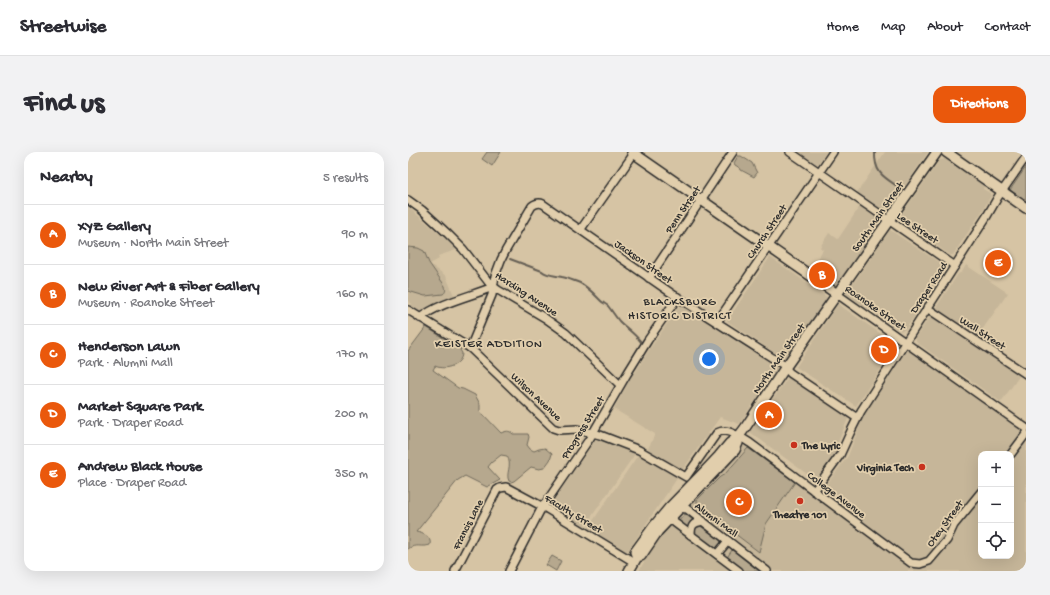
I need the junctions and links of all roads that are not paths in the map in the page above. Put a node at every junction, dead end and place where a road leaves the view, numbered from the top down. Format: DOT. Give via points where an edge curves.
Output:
graph roads {
  1 [pos="634,152"];
  2 [pos="734,152"];
  3 [pos="790,152"];
  4 [pos="833,152"];
  5 [pos="937,152"];
  6 [pos="946,152"];
  7 [pos="1026,157"];
  8 [pos="819,173"];
  9 [pos="1002,191"];
  10 [pos="408,200"];
  11 [pos="701,200"];
  12 [pos="1026,208"];
  13 [pos="889,221"];
  14 [pos="581,229"];
  15 [pos="768,247"];
  16 [pos="955,266"];
  17 [pos="649,278"];
  18 [pos="494,287"];
  19 [pos="837,294"];
  20 [pos="678,297"];
  21 [pos="928,308"];
  22 [pos="408,310"];
  23 [pos="420,318"];
  24 [pos="717,322"];
  25 [pos="906,342"];
  26 [pos="470,348"];
  27 [pos="785,368"];
  28 [pos="1026,374"];
  29 [pos="620,385"];
  30 [pos="857,418"];
  31 [pos="1026,428"];
  32 [pos="593,433"];
  33 [pos="1026,434"];
  34 [pos="739,436"];
  35 [pos="1013,451"];
  36 [pos="686,477"];
  37 [pos="500,488"];
  38 [pos="814,491"];
  39 [pos="978,496"];
  40 [pos="543,507"];
  41 [pos="679,508"];
  42 [pos="670,512"];
  43 [pos="703,522"];
  44 [pos="691,535"];
  45 [pos="728,541"];
  46 [pos="717,554"];
  47 [pos="636,560"];
  48 [pos="922,564"];
  49 [pos="455,571"];
  50 [pos="509,571"];
  51 [pos="629,571"];
  52 [pos="739,571"];
  53 [pos="766,571"];
  1 -- 11 [label="main road, Roanoke Street"];
  1 -- 14 [label="street"];
  2 -- 11 [label="street, Penn Street"];
  3 -- 8 [label="street, Lee Street"];
  4 -- 8 [label="street, Church Street"];
  5 -- 13 [label="main road, South Main Street"];
  6 -- 9 [label="main road"];
  7 -- 9 [label="street, Draper Road"];
  8 -- 13 [label="street, Lee Street"];
  8 -- 15 [label="street, Church Street"];
  9 -- 12 [label="main road"];
  9 -- 16 [label="street, Draper Road"];
  10 -- 18 [label="street, Harding Avenue" via="463,249"];
  11 -- 15 [label="main road, Roanoke Street"];
  11 -- 17 [label="street, Penn Street"];
  13 -- 16 [label="street, Lee Street"];
  13 -- 19 [label="main road, South Main Street"];
  14 -- 17 [label="street, Jackson Street"];
  14 -- 18 [label="street, Jackson Street" via="544,204 532,206 506,250 495,276"];
  15 -- 19 [label="main road, Roanoke Street"];
  15 -- 24 [label="street, Church Street"];
  16 -- 21 [label="street, Draper Road"];
  17 -- 20 [label="street, Jackson Street"];
  18 -- 23 [label="street" via="436,308"];
  18 -- 26 [label="street"];
  18 -- 29 [label="street, Harding Avenue" via="566,333"];
  19 -- 25 [label="street, Roanoke Street"];
  19 -- 27 [label="main road, North Main Street"];
  20 -- 24 [label="street, Jackson Street"];
  20 -- 29 [label="street, Progress Street"];
  21 -- 25 [label="street, Draper Road"];
  21 -- 28 [label="street, Wall Street"];
  22 -- 23 [label="street, Wilson Avenue"];
  23 -- 26 [label="street, Wilson Avenue"];
  24 -- 27 [label="street, Jackson Street"];
  25 -- 30 [label="street, Draper Road"];
  25 -- 31 [label="street, Roanoke Street"];
  26 -- 32 [label="street, Wilson Avenue" via="553,428"];
  27 -- 30 [label="street, Jackson Street"];
  27 -- 34 [label="main road, North Main Street"];
  29 -- 32 [label="street, Progress Street"];
  30 -- 38 [label="street, Draper Road" via="840,455"];
  32 -- 36 [label="street, Wilson Avenue" via="639,450"];
  32 -- 40 [label="street, Progress Street"];
  33 -- 35 [label="street"];
  34 -- 36 [label="street, College Avenue" via="724,430 717,434"];
  34 -- 38 [label="street, College Avenue"];
  34 -- 41 [label="main road, North Main Street" via="735,450"];
  34 -- 42 [label="main road, North Main Street"];
  37 -- 40 [label="street, Faculty Street" via="506,487"];
  37 -- 49 [label="street, Francis Lane"];
  38 -- 48 [label="street, College Avenue" via="911,563"];
  39 -- 48 [label="street, Otey Street" via="929,562"];
  40 -- 47 [label="street, Faculty Street"];
  40 -- 50 [label="street, Progress Street"];
  41 -- 42 [label="main road, North Main Street"];
  41 -- 43 [label="street, Alumni Mall" via="687,509"];
  42 -- 44 [label="street" via="676,523"];
  42 -- 47 [label="main road, North Main Street" via="654,526 635,552"];
  43 -- 44 [label="street" via="692,526"];
  43 -- 45 [label="street, Alumni Mall"];
  44 -- 46 [label="street"];
  45 -- 46 [label="street"];
  45 -- 53 [label="street, Alumni Mall"];
  46 -- 52 [label="street"];
  47 -- 51 [label="main road, North Main Street"];
}
